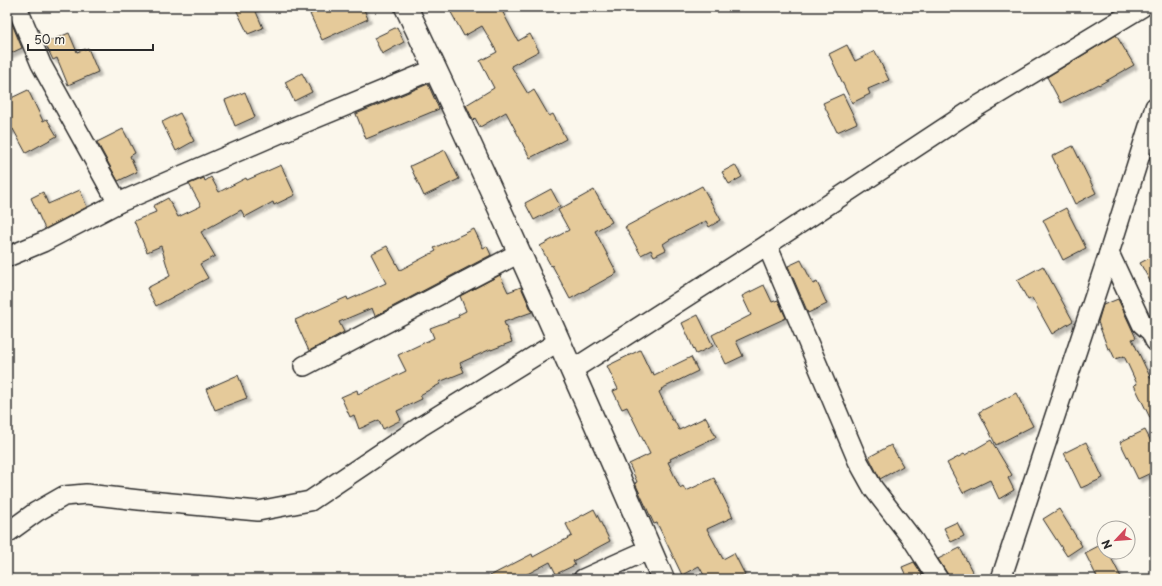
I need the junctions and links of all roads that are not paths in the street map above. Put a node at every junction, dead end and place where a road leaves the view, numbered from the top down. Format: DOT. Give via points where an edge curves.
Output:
graph roads {
  1 [pos="17,7"];
  2 [pos="406,7"];
  3 [pos="1142,7"];
  4 [pos="431,70"];
  5 [pos="1155,107"];
  6 [pos="118,203"];
  7 [pos="767,245"];
  8 [pos="519,253"];
  9 [pos="1110,254"];
  10 [pos="7,257"];
  11 [pos="559,340"];
  12 [pos="1155,341"];
  13 [pos="304,366"];
  14 [pos="572,370"];
  15 [pos="7,534"];
  16 [pos="650,549"];
  17 [pos="583,579"];
  18 [pos="663,579"];
  19 [pos="938,579"];
  20 [pos="1001,579"];
  1 -- 6 [label="street" via="41,64"];
  2 -- 4 [label="street"];
  3 -- 7 [label="street" via="978,106"];
  4 -- 6 [label="street"];
  4 -- 8 [label="street"];
  5 -- 9 [label="street"];
  6 -- 10 [label="street"];
  7 -- 14 [label="street"];
  7 -- 19 [label="street" via="858,461 874,488 914,540"];
  8 -- 11 [label="street"];
  8 -- 13 [label="street"];
  9 -- 12 [label="street" via="1142,324 1151,332"];
  9 -- 20 [label="street"];
  11 -- 14 [label="street"];
  11 -- 15 [label="street" via="420,427 310,501 258,511 86,494 64,496 36,512"];
  14 -- 16 [label="street"];
  16 -- 17 [label="street"];
  16 -- 18 [label="street"];
}
